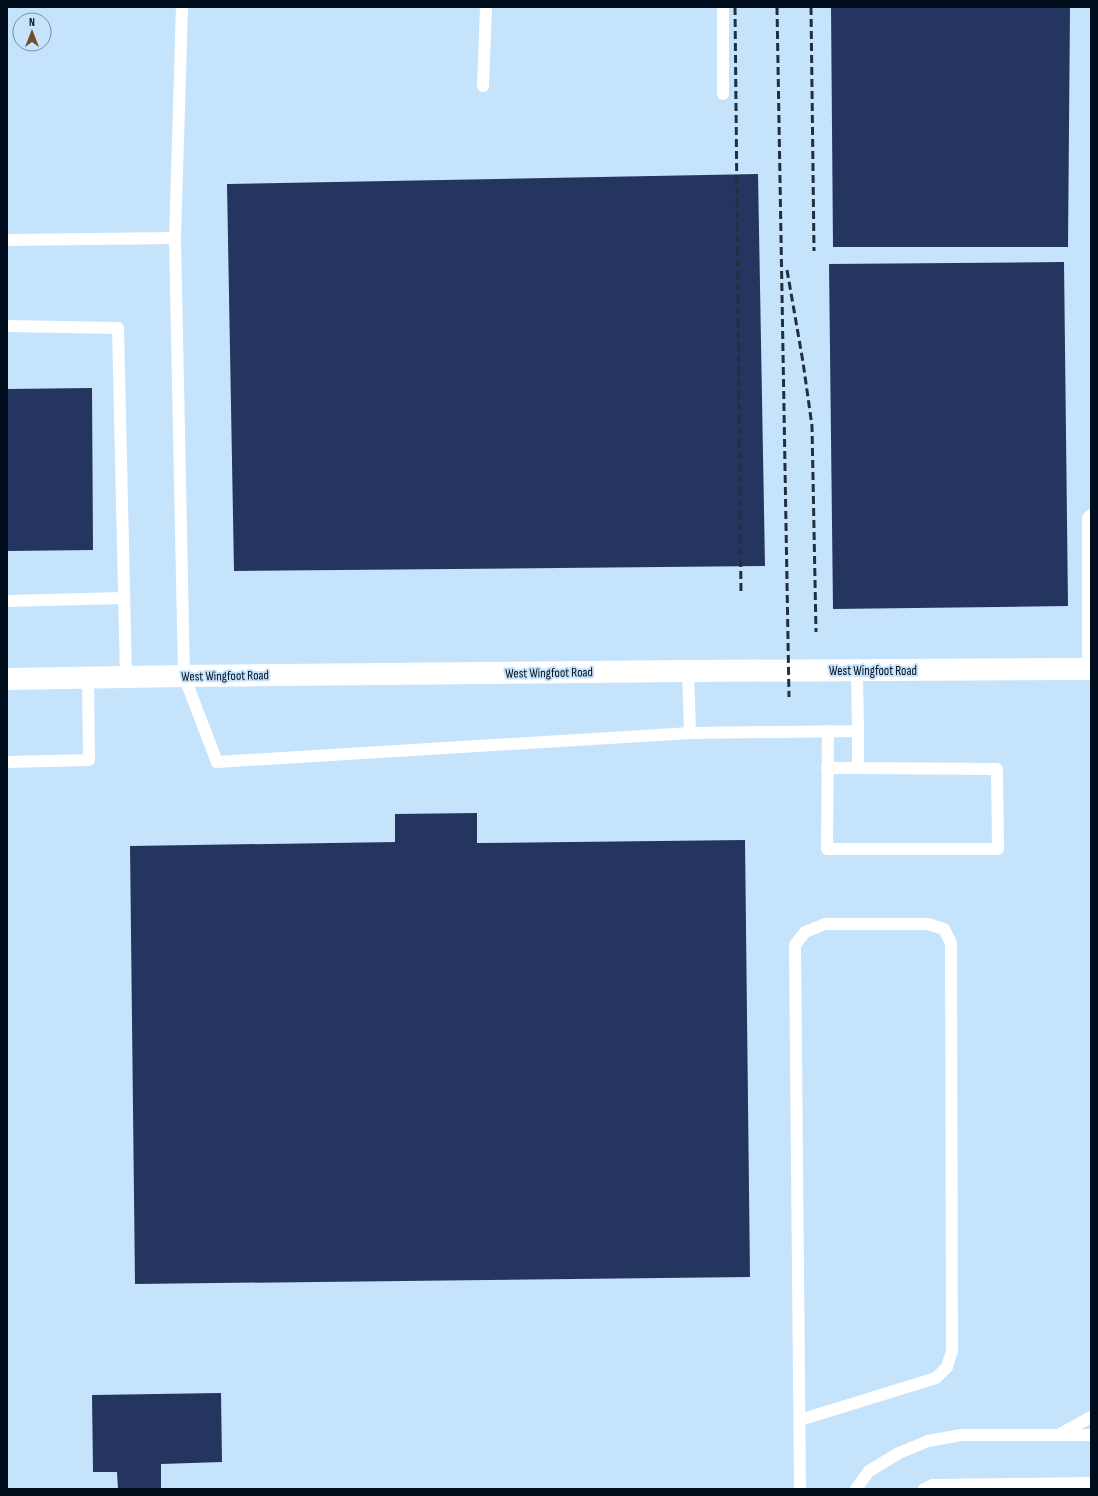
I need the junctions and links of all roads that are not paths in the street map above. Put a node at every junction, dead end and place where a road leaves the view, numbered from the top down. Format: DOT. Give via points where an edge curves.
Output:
graph roads {
  1 [pos="182,7"];
  2 [pos="486,7"];
  3 [pos="723,7"];
  4 [pos="483,86"];
  5 [pos="723,94"];
  6 [pos="175,238"];
  7 [pos="7,240"];
  8 [pos="7,326"];
  9 [pos="1090,516"];
  10 [pos="124,598"];
  11 [pos="7,601"];
  12 [pos="1089,669"];
  13 [pos="688,670"];
  14 [pos="856,670"];
  15 [pos="184,676"];
  16 [pos="126,677"];
  17 [pos="88,678"];
  18 [pos="7,679"];
  19 [pos="828,731"];
  20 [pos="858,731"];
  21 [pos="690,733"];
  22 [pos="7,762"];
  23 [pos="827,768"];
  24 [pos="858,768"];
  25 [pos="1091,1417"];
  26 [pos="800,1420"];
  27 [pos="1058,1435"];
  28 [pos="1091,1435"];
  29 [pos="1091,1483"];
  30 [pos="800,1489"];
  31 [pos="856,1489"];
  32 [pos="924,1489"];
  1 -- 6 [label="lane"];
  2 -- 4 [label="lane"];
  3 -- 5 [label="lane"];
  6 -- 7 [label="lane"];
  6 -- 15 [label="lane"];
  8 -- 10 [label="lane" via="118,328"];
  9 -- 12 [label="lane"];
  10 -- 11 [label="lane"];
  10 -- 16 [label="lane"];
  12 -- 14 [label="street, West Wingfoot Road"];
  13 -- 14 [label="street, West Wingfoot Road"];
  13 -- 15 [label="street, West Wingfoot Road"];
  13 -- 21 [label="lane"];
  14 -- 20 [label="lane"];
  15 -- 16 [label="street, West Wingfoot Road"];
  15 -- 21 [label="lane" via="217,762"];
  16 -- 17 [label="street, West Wingfoot Road"];
  17 -- 18 [label="street, West Wingfoot Road"];
  17 -- 22 [label="lane" via="89,760"];
  19 -- 20 [label="lane"];
  19 -- 21 [label="lane"];
  19 -- 23 [label="lane"];
  20 -- 24 [label="lane"];
  23 -- 24 [label="lane"];
  23 -- 24 [label="lane" via="827,849 998,849 997,769"];
  25 -- 27 [label="lane"];
  26 -- 26 [label="lane" via="795,945 805,932 825,924 928,924 944,929 951,943 952,1351 947,1367 936,1378"];
  26 -- 30 [label="lane"];
  27 -- 28 [label="lane"];
  27 -- 31 [label="lane" via="961,1435 928,1441 899,1453 869,1471"];
  29 -- 32 [label="lane" via="932,1484"];
}
